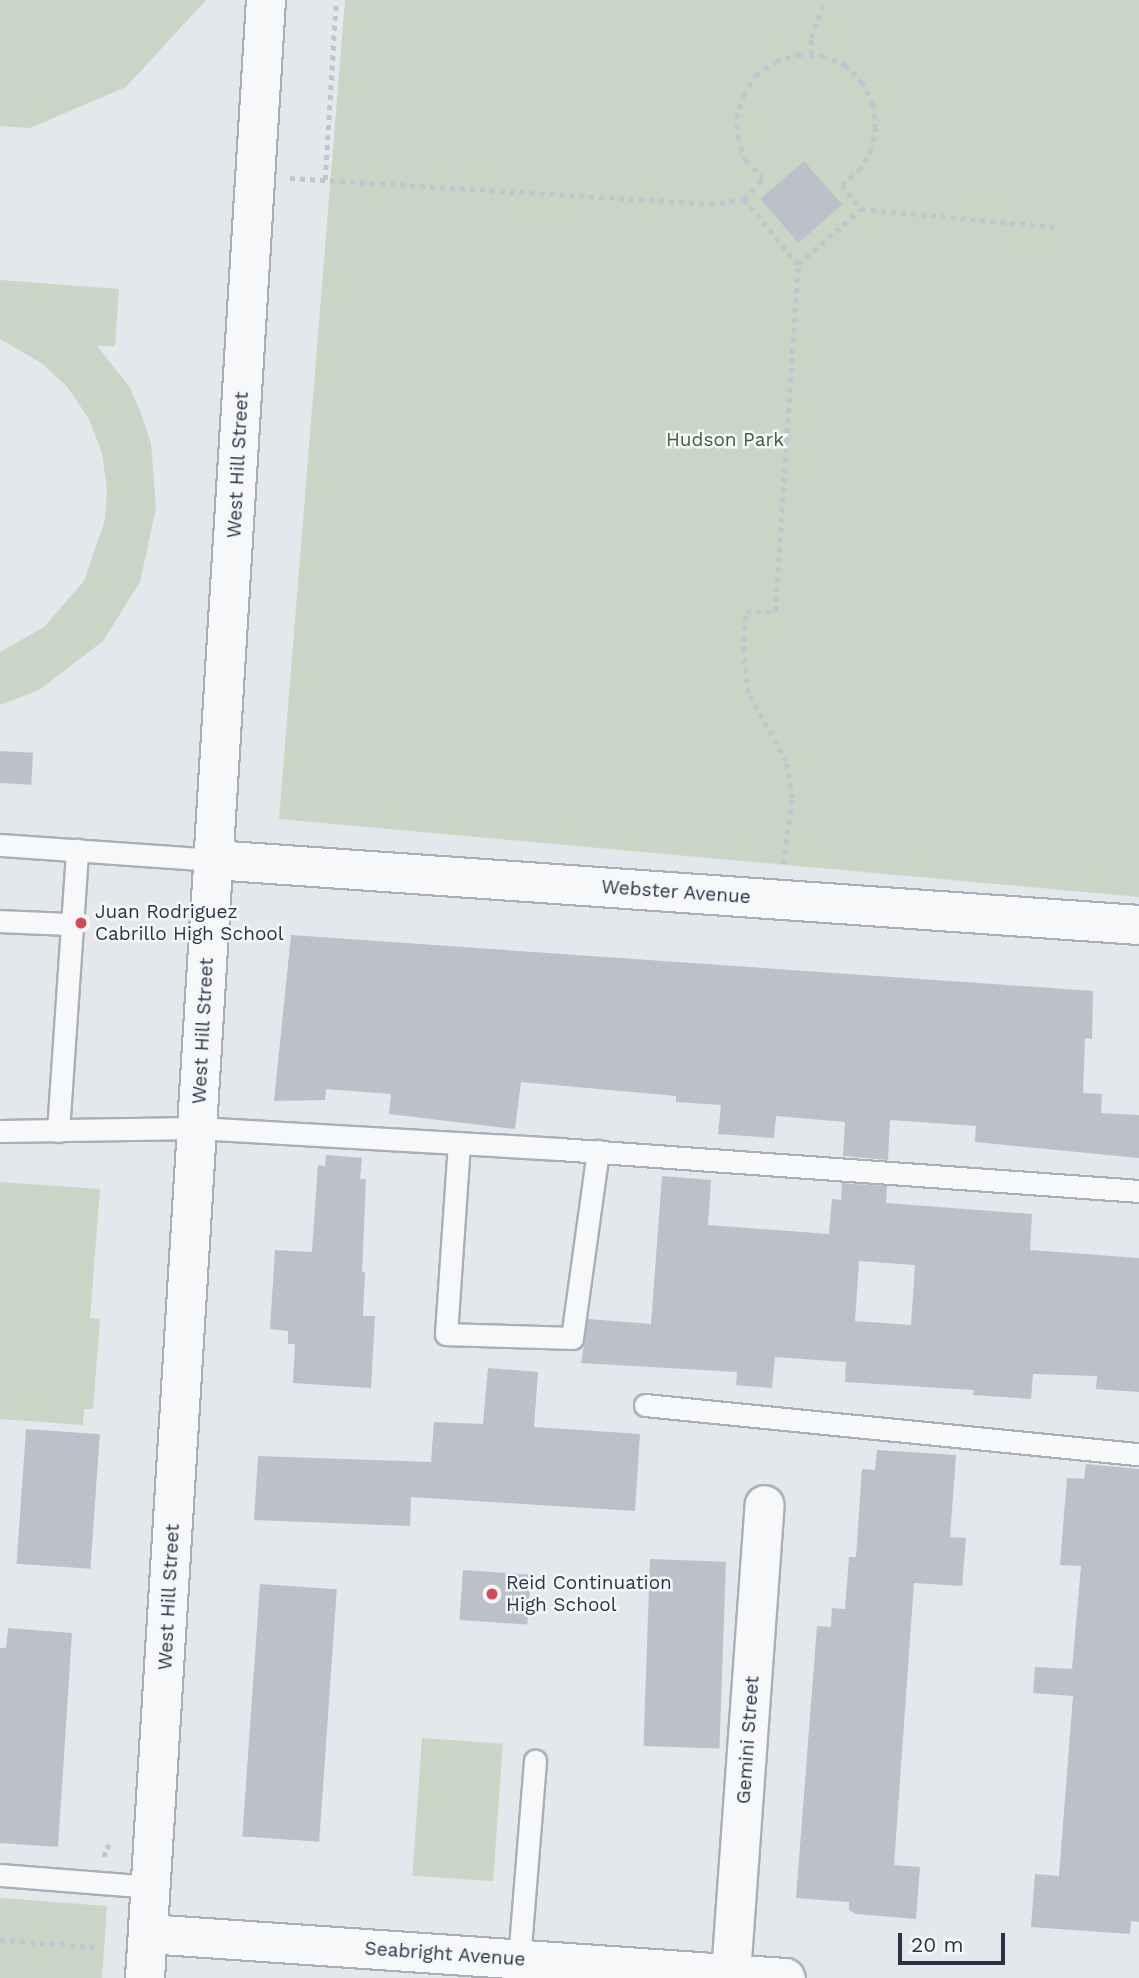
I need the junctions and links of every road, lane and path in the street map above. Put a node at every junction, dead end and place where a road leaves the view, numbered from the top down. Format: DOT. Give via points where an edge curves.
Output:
graph roads {
  1 [pos="266,0"];
  2 [pos="336,0"];
  3 [pos="825,0"];
  4 [pos="810,55"];
  5 [pos="255,176"];
  6 [pos="325,180"];
  7 [pos="744,199"];
  8 [pos="861,209"];
  9 [pos="1055,227"];
  10 [pos="798,264"];
  11 [pos="0,845"];
  12 [pos="77,850"];
  13 [pos="214,860"];
  14 [pos="779,900"];
  15 [pos="0,921"];
  16 [pos="71,924"];
  17 [pos="1139,925"];
  18 [pos="197,1128"];
  19 [pos="0,1131"];
  20 [pos="58,1132"];
  21 [pos="459,1143"];
  22 [pos="598,1152"];
  23 [pos="1139,1191"];
  24 [pos="645,1405"];
  25 [pos="1139,1454"];
  26 [pos="765,1505"];
  27 [pos="534,1761"];
  28 [pos="111,1847"];
  29 [pos="104,1858"];
  30 [pos="0,1875"];
  31 [pos="151,1887"];
  32 [pos="148,1934"];
  33 [pos="0,1940"];
  34 [pos="95,1947"];
  35 [pos="519,1959"];
  36 [pos="731,1974"];
  37 [pos="145,1978"];
  38 [pos="785,1978"];
  1 -- 5 [label="street, West Hill Street"];
  2 -- 6 [label="path"];
  3 -- 4 [label="path" via="811,38"];
  4 -- 7 [label="path" via="776,61 757,75 743,95 736,118 738,140 746,161 764,179"];
  4 -- 8 [label="path" via="845,65 862,82 873,103 876,127 872,149 861,169 842,185"];
  5 -- 6 [label="path"];
  5 -- 13 [label="street, West Hill Street"];
  6 -- 7 [label="path" via="710,204"];
  7 -- 10 [label="path"];
  8 -- 9 [label="path"];
  8 -- 10 [label="path"];
  10 -- 14 [label="path" via="775,612 746,612 743,651 748,693 786,762 792,798"];
  11 -- 12 [label="lane"];
  12 -- 13 [label="lane"];
  12 -- 16 [label="lane"];
  13 -- 14 [label="street, Webster Avenue"];
  13 -- 18 [label="street, West Hill Street"];
  14 -- 17 [label="street, Webster Avenue"];
  15 -- 16 [label="lane"];
  16 -- 20 [label="lane"];
  18 -- 20 [label="lane"];
  18 -- 21 [label="lane"];
  18 -- 31 [label="street, West Hill Street"];
  19 -- 20 [label="lane"];
  21 -- 22 [label="lane"];
  21 -- 22 [label="lane" via="446,1334 572,1338"];
  22 -- 23 [label="lane"];
  24 -- 25 [label="lane"];
  26 -- 36 [label="street, Gemini Street"];
  27 -- 35 [label="lane"];
  28 -- 29 [label="path" via="106,1846"];
  30 -- 31 [label="lane"];
  31 -- 32 [label="street, West Hill Street"];
  32 -- 35 [label="street, Seabright Avenue"];
  32 -- 37 [label="street, West Hill Street"];
  33 -- 34 [label="path"];
  35 -- 36 [label="street, Seabright Avenue"];
  36 -- 38 [label="street, Seabright Avenue"];
}
